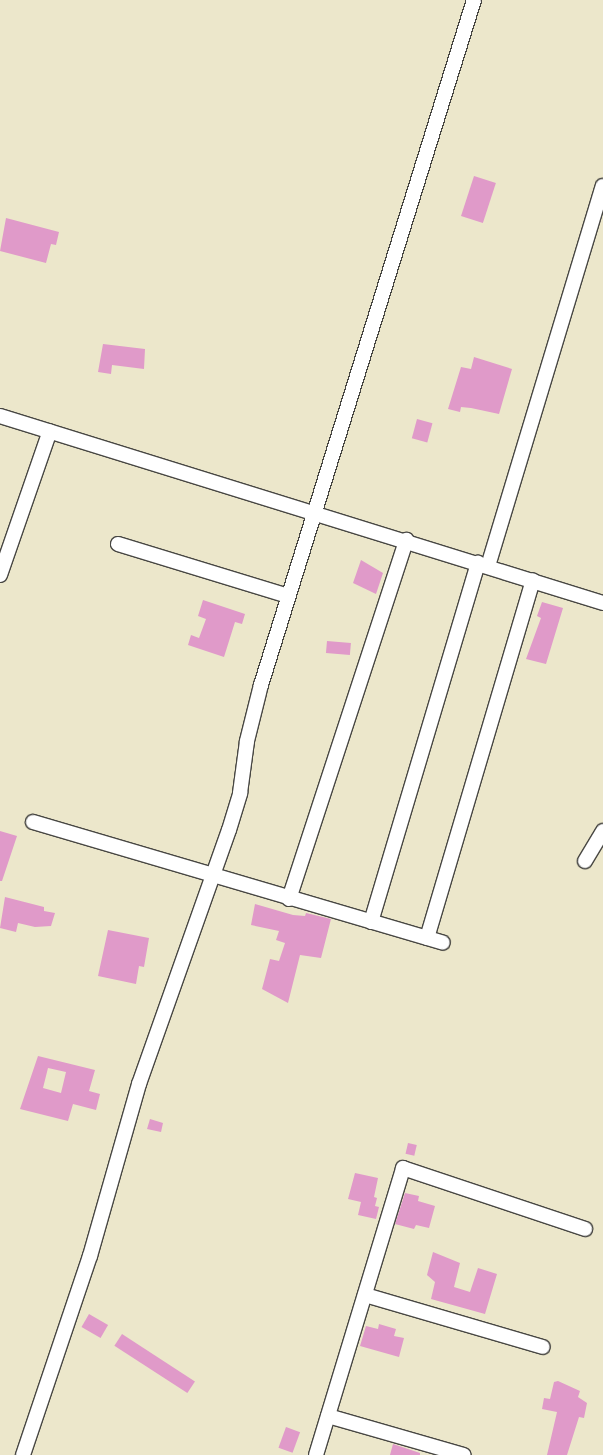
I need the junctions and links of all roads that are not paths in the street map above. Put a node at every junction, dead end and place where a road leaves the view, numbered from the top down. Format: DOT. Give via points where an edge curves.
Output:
graph roads {
  1 [pos="474,0"];
  2 [pos="603,186"];
  3 [pos="0,416"];
  4 [pos="50,431"];
  5 [pos="316,512"];
  6 [pos="406,540"];
  7 [pos="118,544"];
  8 [pos="483,565"];
  9 [pos="0,575"];
  10 [pos="533,580"];
  11 [pos="288,596"];
  12 [pos="603,603"];
  13 [pos="33,822"];
  14 [pos="603,831"];
  15 [pos="585,861"];
  16 [pos="213,878"];
  17 [pos="289,899"];
  18 [pos="371,922"];
  19 [pos="427,938"];
  20 [pos="443,943"];
  21 [pos="585,1229"];
  22 [pos="365,1295"];
  23 [pos="544,1347"];
  24 [pos="328,1416"];
  25 [pos="23,1455"];
  26 [pos="316,1455"];
  27 [pos="464,1455"];
  1 -- 5 [label="street"];
  2 -- 8 [label="street"];
  3 -- 4 [label="street"];
  4 -- 5 [label="street"];
  4 -- 9 [label="street"];
  5 -- 6 [label="street"];
  5 -- 11 [label="street"];
  6 -- 8 [label="street"];
  6 -- 17 [label="street"];
  7 -- 11 [label="street"];
  8 -- 10 [label="street"];
  8 -- 18 [label="street"];
  10 -- 12 [label="street"];
  10 -- 19 [label="street"];
  11 -- 16 [label="street" via="253,712 240,793"];
  13 -- 16 [label="street"];
  14 -- 15 [label="street"];
  16 -- 17 [label="street"];
  16 -- 25 [label="street" via="139,1084 90,1256"];
  17 -- 18 [label="street"];
  18 -- 19 [label="street"];
  19 -- 20 [label="street"];
  21 -- 22 [label="street" via="403,1168"];
  22 -- 23 [label="street"];
  22 -- 24 [label="street"];
  24 -- 26 [label="street"];
  24 -- 27 [label="street"];
}
